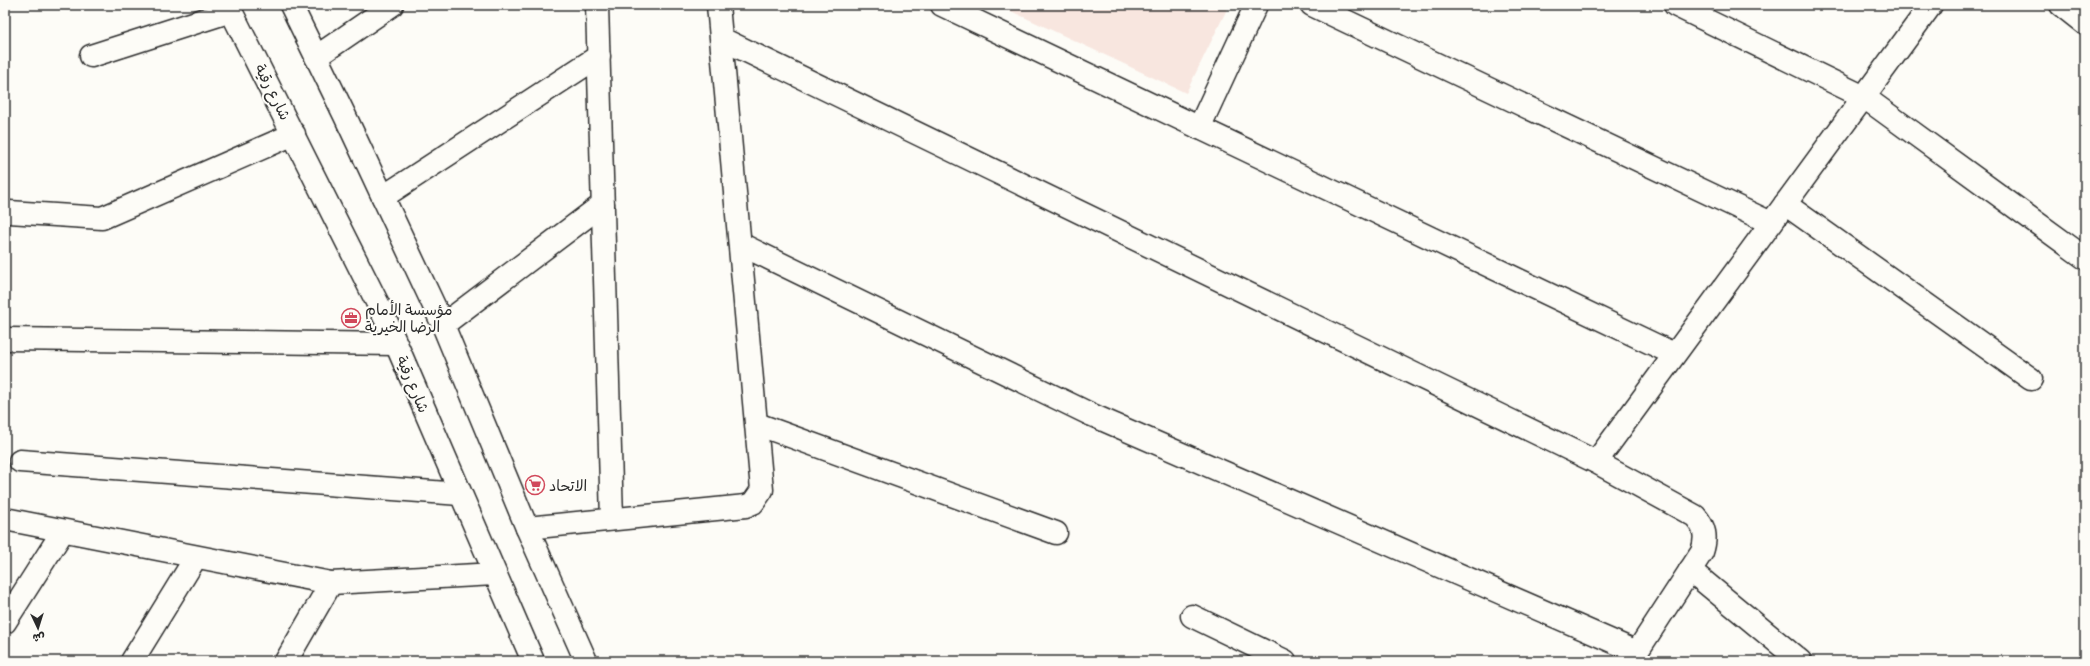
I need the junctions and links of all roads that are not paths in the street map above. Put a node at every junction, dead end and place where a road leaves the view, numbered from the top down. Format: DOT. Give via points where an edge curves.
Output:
graph roads {
  1 [pos="291,5"];
  2 [pos="392,5"];
  3 [pos="597,5"];
  4 [pos="718,5"];
  5 [pos="942,5"];
  6 [pos="1256,5"];
  7 [pos="1312,5"];
  8 [pos="1675,5"];
  9 [pos="1931,5"];
  10 [pos="2061,5"];
  11 [pos="230,8"];
  12 [pos="2085,24"];
  13 [pos="722,39"];
  14 [pos="91,56"];
  15 [pos="599,56"];
  16 [pos="316,57"];
  17 [pos="1864,97"];
  18 [pos="1199,128"];
  19 [pos="294,134"];
  20 [pos="383,197"];
  21 [pos="603,204"];
  22 [pos="1785,204"];
  23 [pos="9,212"];
  24 [pos="1771,223"];
  25 [pos="740,244"];
  26 [pos="2085,258"];
  27 [pos="442,325"];
  28 [pos="7,339"];
  29 [pos="396,344"];
  30 [pos="1674,354"];
  31 [pos="2031,379"];
  32 [pos="757,424"];
  33 [pos="20,461"];
  34 [pos="1596,462"];
  35 [pos="460,494"];
  36 [pos="5,519"];
  37 [pos="612,519"];
  38 [pos="527,528"];
  39 [pos="63,531"];
  40 [pos="1056,533"];
  41 [pos="196,557"];
  42 [pos="1690,570"];
  43 [pos="495,574"];
  44 [pos="331,583"];
  45 [pos="1192,616"];
  46 [pos="5,622"];
  47 [pos="1634,657"];
  48 [pos="132,661"];
  49 [pos="286,661"];
  50 [pos="532,661"];
  51 [pos="586,661"];
  52 [pos="1285,661"];
  53 [pos="1800,661"];
  1 -- 16 [label="street"];
  2 -- 16 [label="street"];
  3 -- 15 [label="street"];
  4 -- 13 [label="street"];
  5 -- 18 [label="street"];
  6 -- 18 [label="street"];
  7 -- 24 [label="street"];
  8 -- 17 [label="street"];
  9 -- 17 [label="street"];
  10 -- 12 [label="street"];
  11 -- 14 [label="street"];
  11 -- 19 [label="street, شارع رقية"];
  13 -- 25 [label="street"];
  13 -- 34 [label="street"];
  15 -- 20 [label="street"];
  15 -- 21 [label="street"];
  16 -- 20 [label="street"];
  17 -- 22 [label="street"];
  17 -- 26 [label="street"];
  18 -- 30 [label="street"];
  19 -- 23 [label="street" via="102,218"];
  19 -- 29 [label="street, شارع رقية"];
  20 -- 27 [label="street"];
  21 -- 27 [label="street"];
  21 -- 37 [label="street"];
  22 -- 24 [label="street"];
  22 -- 31 [label="street"];
  24 -- 30 [label="street"];
  25 -- 32 [label="street"];
  25 -- 47 [label="street" via="1092,414"];
  27 -- 38 [label="street"];
  28 -- 29 [label="street"];
  29 -- 35 [label="street, شارع رقية"];
  30 -- 34 [label="street"];
  32 -- 37 [label="street" via="762,490 753,504"];
  32 -- 40 [label="street"];
  33 -- 35 [label="street"];
  34 -- 42 [label="street" via="1687,511 1701,522 1706,541"];
  35 -- 43 [label="street, شارع رقية"];
  36 -- 39 [label="street"];
  37 -- 38 [label="street"];
  38 -- 51 [label="street"];
  39 -- 41 [label="street"];
  39 -- 46 [label="street"];
  41 -- 44 [label="street"];
  41 -- 48 [label="street"];
  42 -- 47 [label="street"];
  42 -- 53 [label="street"];
  43 -- 44 [label="street"];
  43 -- 50 [label="street, شارع رقية"];
  44 -- 49 [label="street"];
  45 -- 52 [label="street"];
}
